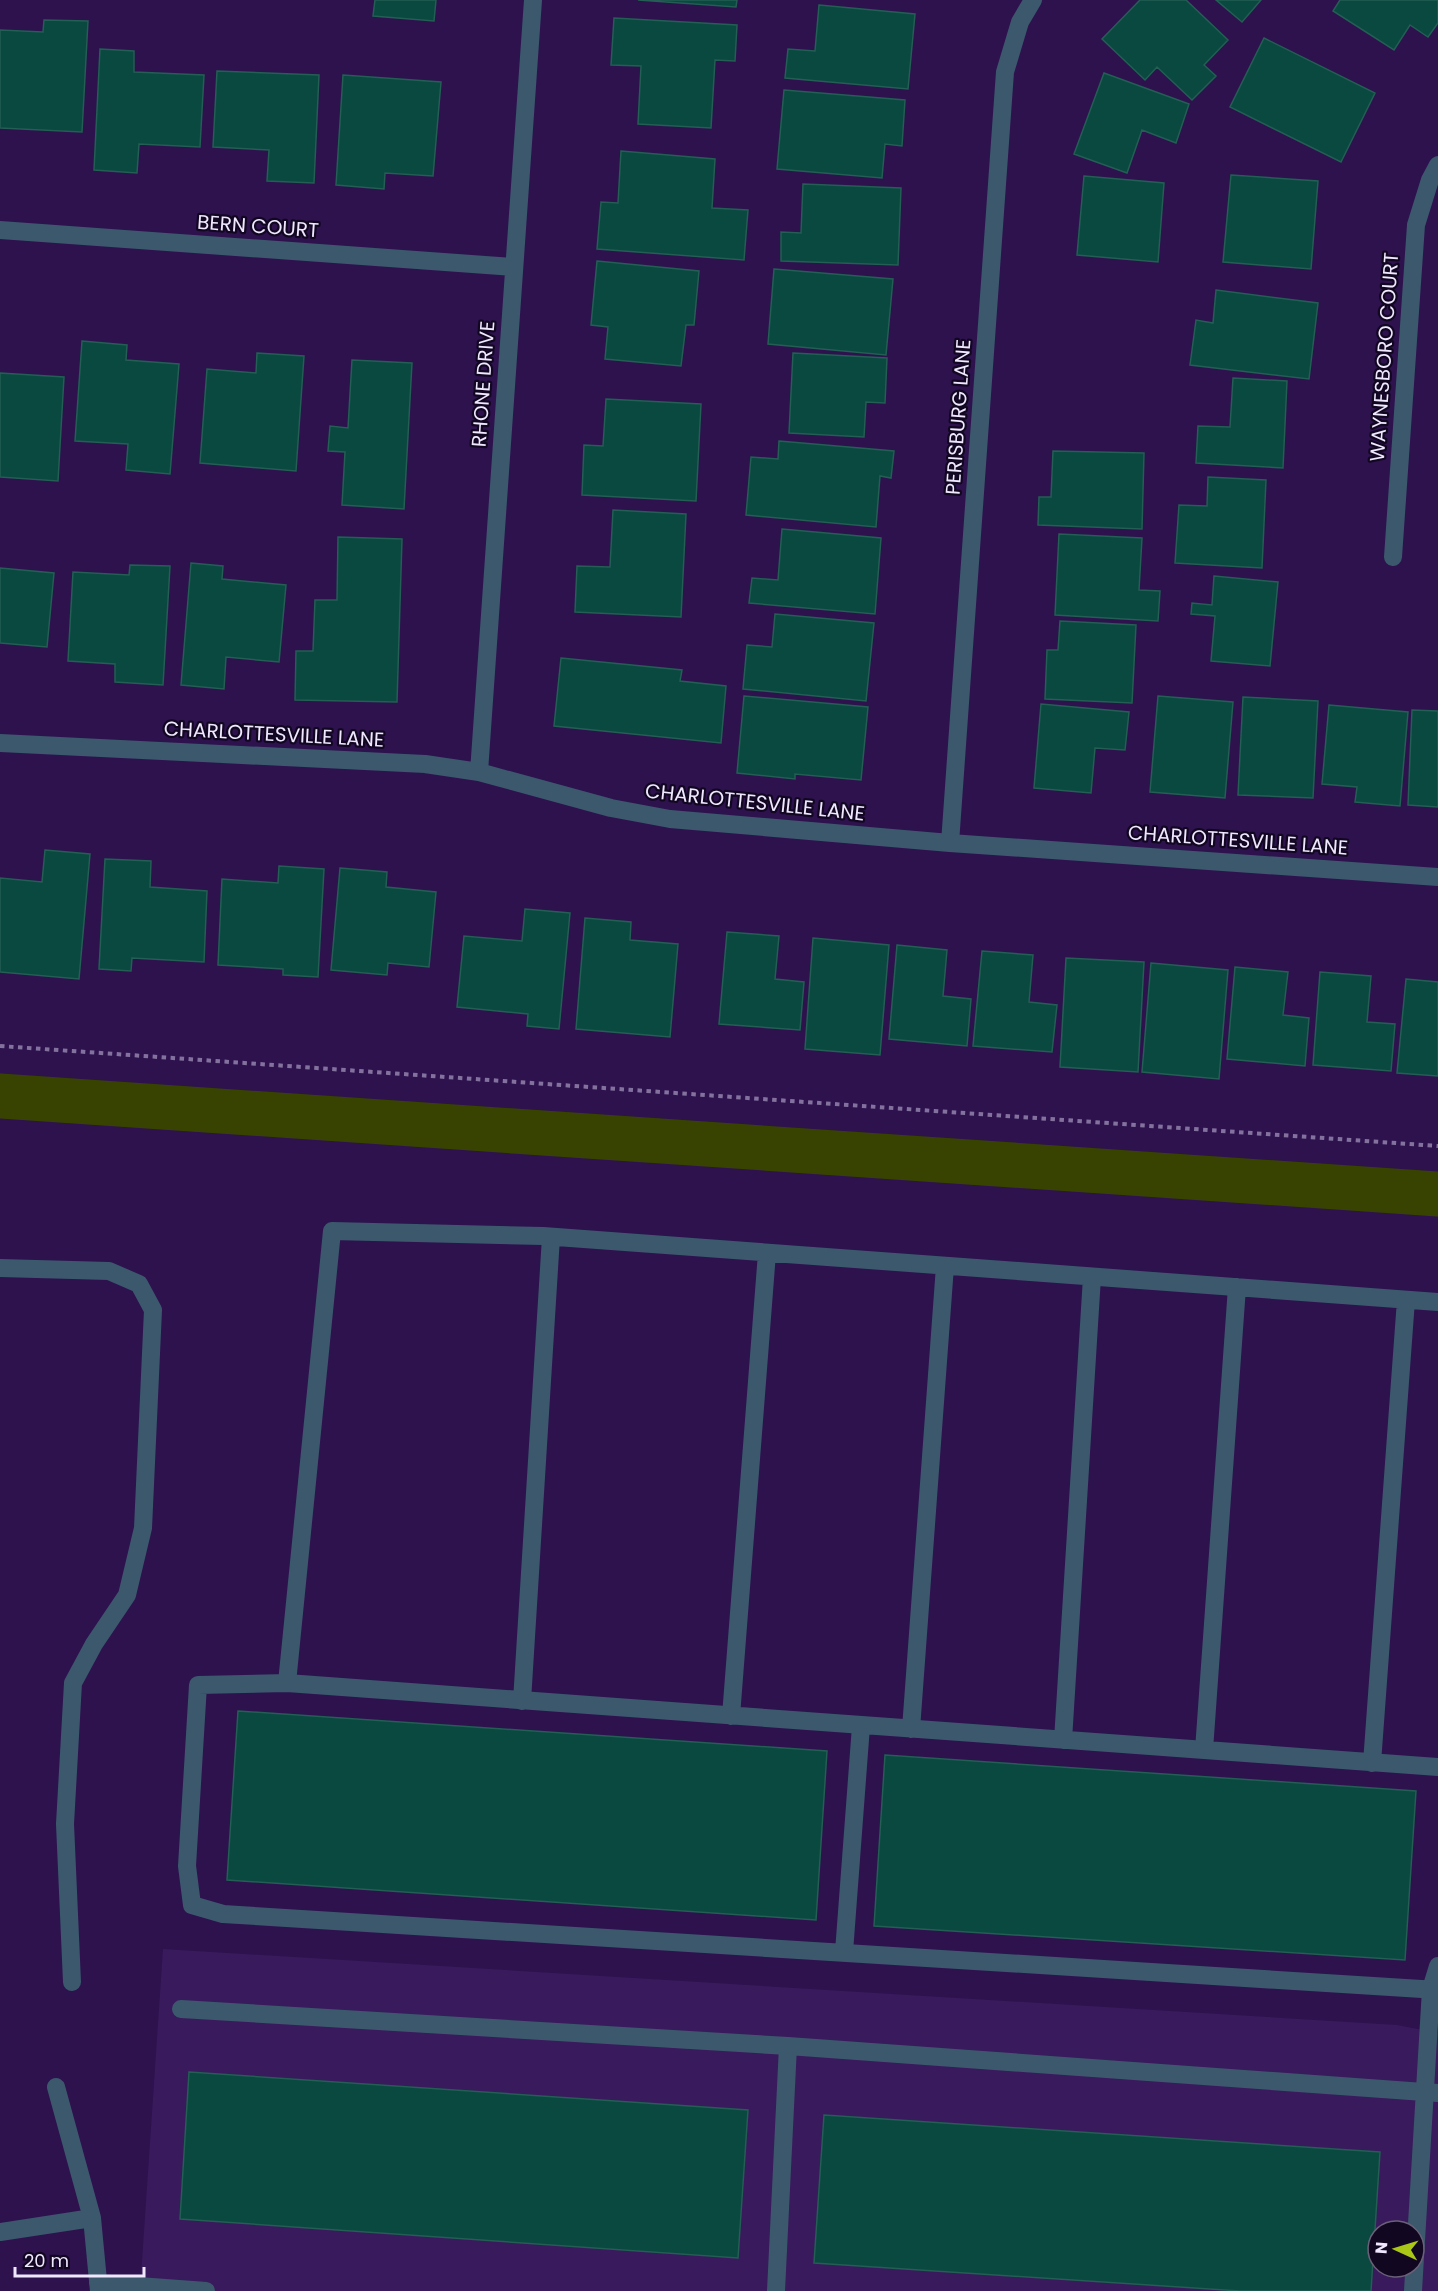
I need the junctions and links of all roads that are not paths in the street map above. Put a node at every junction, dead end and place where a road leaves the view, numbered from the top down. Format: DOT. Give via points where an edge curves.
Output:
graph roads {
  1 [pos="533,0"];
  2 [pos="1033,0"];
  3 [pos="1438,165"];
  4 [pos="0,230"];
  5 [pos="513,267"];
  6 [pos="1393,557"];
  7 [pos="0,742"];
  8 [pos="479,772"];
  9 [pos="950,843"];
  10 [pos="1438,877"];
  11 [pos="551,1236"];
  12 [pos="767,1253"];
  13 [pos="945,1266"];
  14 [pos="0,1268"];
  15 [pos="1092,1277"];
  16 [pos="1237,1287"];
  17 [pos="1406,1300"];
  18 [pos="1438,1302"];
  19 [pos="287,1683"];
  20 [pos="522,1701"];
  21 [pos="731,1716"];
  22 [pos="861,1726"];
  23 [pos="911,1729"];
  24 [pos="1063,1740"];
  25 [pos="1204,1750"];
  26 [pos="1372,1762"];
  27 [pos="1438,1767"];
  28 [pos="844,1952"];
  29 [pos="1438,1966"];
  30 [pos="72,1982"];
  31 [pos="1434,1989"];
  32 [pos="181,2009"];
  33 [pos="788,2046"];
  34 [pos="56,2087"];
  35 [pos="1431,2093"];
  36 [pos="92,2218"];
  37 [pos="0,2232"];
  38 [pos="99,2287"];
  39 [pos="206,2291"];
  40 [pos="776,2291"];
  41 [pos="1413,2291"];
  1 -- 5 [label="street, RHONE DRIVE"];
  2 -- 9 [label="street, PERISBURG LANE" via="1020,22 1005,72"];
  3 -- 6 [label="street, WAYNESBORO COURT" via="1416,225"];
  4 -- 5 [label="street, BERN COURT"];
  5 -- 8 [label="street, RHONE DRIVE"];
  7 -- 8 [label="street, CHARLOTTESVILLE LANE" via="425,764"];
  8 -- 9 [label="street, CHARLOTTESVILLE LANE" via="612,808 670,819"];
  9 -- 10 [label="street, CHARLOTTESVILLE LANE"];
  11 -- 12 [label="street"];
  11 -- 19 [label="street" via="332,1231"];
  11 -- 20 [label="street"];
  12 -- 13 [label="street"];
  12 -- 21 [label="street"];
  13 -- 15 [label="street"];
  13 -- 23 [label="street"];
  14 -- 30 [label="street" via="110,1271 139,1284 153,1311 143,1528 127,1595 73,1683 65,1824"];
  15 -- 16 [label="street"];
  15 -- 24 [label="street"];
  16 -- 17 [label="street"];
  16 -- 25 [label="street"];
  17 -- 18 [label="street"];
  17 -- 26 [label="street"];
  19 -- 20 [label="street"];
  19 -- 28 [label="street" via="198,1685 186,1866 192,1905 224,1914"];
  20 -- 21 [label="street"];
  21 -- 22 [label="street"];
  22 -- 23 [label="street"];
  22 -- 28 [label="street"];
  23 -- 24 [label="street"];
  24 -- 25 [label="street"];
  25 -- 26 [label="street"];
  26 -- 27 [label="street"];
  28 -- 31 [label="street"];
  29 -- 31 [label="street"];
  31 -- 35 [label="street"];
  32 -- 33 [label="street"];
  33 -- 35 [label="street"];
  33 -- 40 [label="street"];
  34 -- 36 [label="street"];
  35 -- 41 [label="street"];
  36 -- 37 [label="street"];
  36 -- 38 [label="street"];
  38 -- 39 [label="street"];
}
